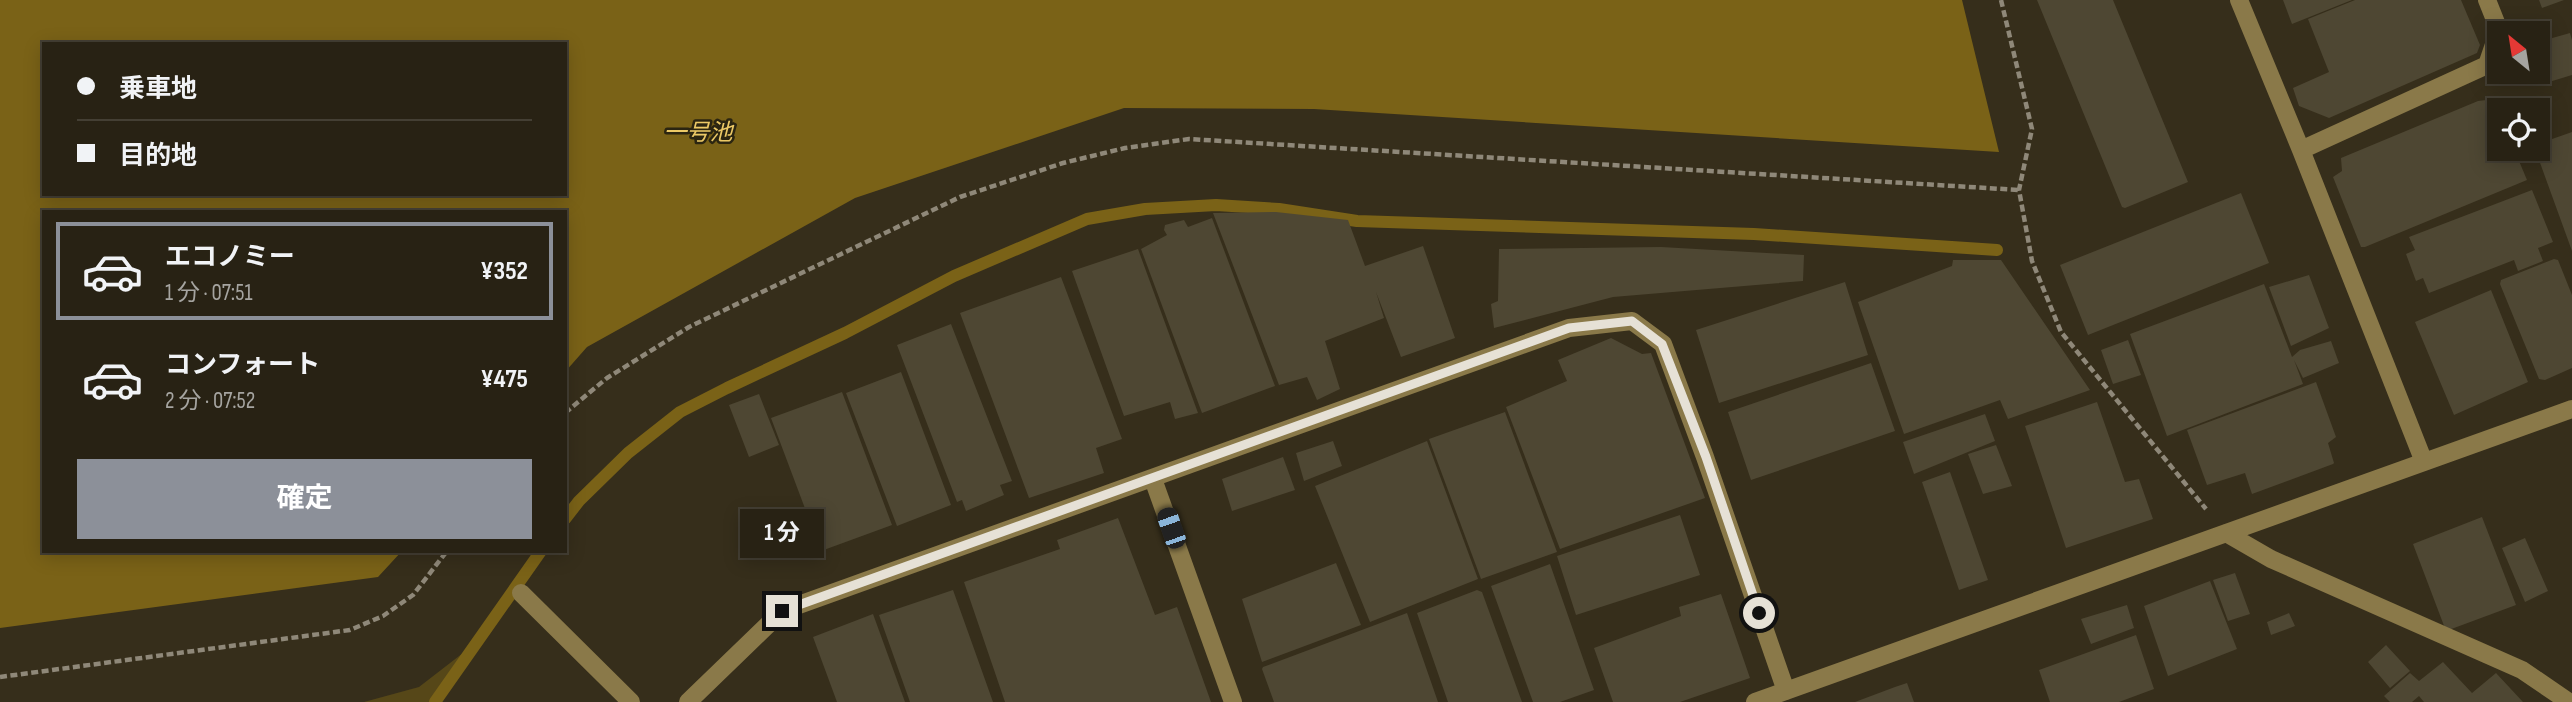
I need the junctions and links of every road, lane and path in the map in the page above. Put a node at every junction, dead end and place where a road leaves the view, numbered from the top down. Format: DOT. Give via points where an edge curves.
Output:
graph roads {
  1 [pos="2001,0"];
  2 [pos="2239,0"];
  3 [pos="2487,0"];
  4 [pos="2301,149"];
  5 [pos="2020,190"];
  6 [pos="2572,409"];
  7 [pos="567,411"];
  8 [pos="2424,463"];
  9 [pos="1153,479"];
  10 [pos="2225,533"];
  11 [pos="445,553"];
  12 [pos="521,593"];
  13 [pos="0,677"];
  14 [pos="1786,691"];
  15 [pos="631,702"];
  16 [pos="688,702"];
  17 [pos="1233,702"];
  18 [pos="1755,702"];
  19 [pos="2569,702"];
  1 -- 5 [label="path" via="2032,129"];
  2 -- 4 [label="street"];
  3 -- 4 [label="street" via="2499,30 2487,65"];
  4 -- 8 [label="street"];
  5 -- 7 [label="path" via="1189,139 1125,148 960,197 689,327 607,378"];
  5 -- 10 [label="path" via="2032,261 2061,332"];
  6 -- 8 [label="street"];
  8 -- 10 [label="street"];
  9 -- 14 [label="street" via="1569,328 1632,321 1662,344"];
  9 -- 16 [label="street" via="782,611"];
  9 -- 17 [label="street"];
  10 -- 14 [label="street"];
  10 -- 19 [label="street" via="2271,559 2522,670"];
  11 -- 13 [label="path" via="413,595 383,616 351,630"];
  12 -- 15 [label="street"];
  14 -- 18 [label="street"];
}
